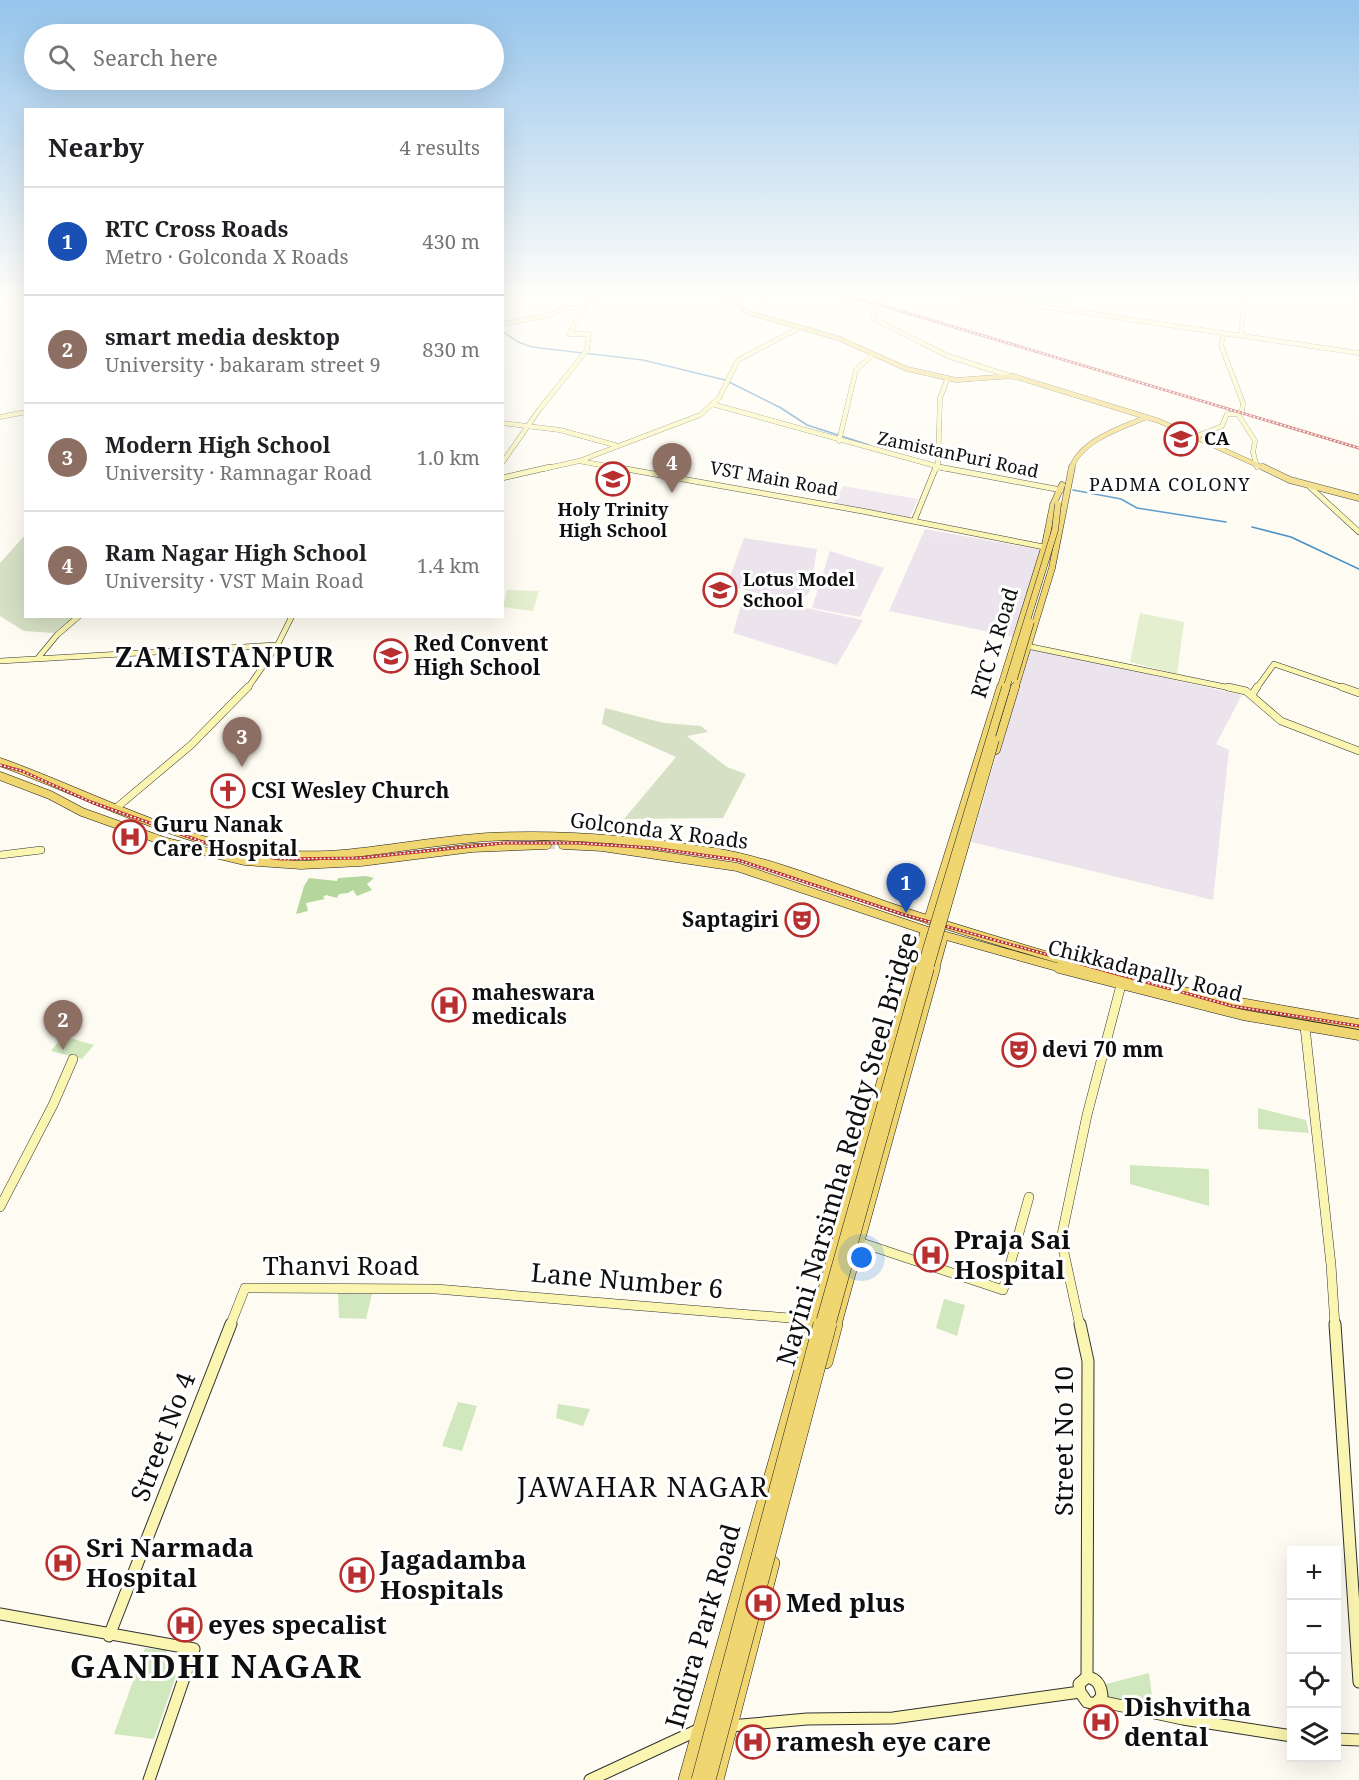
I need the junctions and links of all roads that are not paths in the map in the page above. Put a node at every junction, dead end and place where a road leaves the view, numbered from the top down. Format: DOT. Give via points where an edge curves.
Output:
graph roads {
  1 [pos="565,378"];
  2 [pos="729,378"];
  3 [pos="854,378"];
  4 [pos="939,378"];
  5 [pos="947,378"];
  6 [pos="974,378"];
  7 [pos="1006,378"];
  8 [pos="1018,378"];
  9 [pos="1234,378"];
  10 [pos="947,380"];
  11 [pos="712,404"];
  12 [pos="24,412"];
  13 [pos="1238,414"];
  14 [pos="0,417"];
  15 [pos="1143,417"];
  16 [pos="504,423"];
  17 [pos="527,427"];
  18 [pos="1197,436"];
  19 [pos="840,438"];
  20 [pos="615,445"];
  21 [pos="1081,449"];
  22 [pos="504,460"];
  23 [pos="579,461"];
  24 [pos="937,466"];
  25 [pos="1257,466"];
  26 [pos="504,478"];
  27 [pos="1310,487"];
  28 [pos="1061,490"];
  29 [pos="1359,499"];
  30 [pos="1057,502"];
  31 [pos="914,521"];
  32 [pos="1359,531"];
  33 [pos="1045,546"];
  34 [pos="1057,548"];
  35 [pos="1050,565"];
  36 [pos="77,618"];
  37 [pos="291,618"];
  38 [pos="1013,643"];
  39 [pos="277,645"];
  40 [pos="1027,646"];
  41 [pos="38,658"];
  42 [pos="0,661"];
  43 [pos="1359,694"];
  44 [pos="1252,695"];
  45 [pos="1359,751"];
  46 [pos="0,762"];
  47 [pos="0,776"];
  48 [pos="115,809"];
  49 [pos="164,826"];
  50 [pos="154,836"];
  51 [pos="576,841"];
  52 [pos="547,845"];
  53 [pos="563,845"];
  54 [pos="41,850"];
  55 [pos="0,855"];
  56 [pos="382,856"];
  57 [pos="939,882"];
  58 [pos="956,887"];
  59 [pos="933,903"];
  60 [pos="910,914"];
  61 [pos="909,925"];
  62 [pos="926,925"];
  63 [pos="948,931"];
  64 [pos="920,948"];
  65 [pos="1032,956"];
  66 [pos="915,967"];
  67 [pos="934,972"];
  68 [pos="1121,985"];
  69 [pos="1359,1024"];
  70 [pos="1305,1027"];
  71 [pos="1359,1035"];
  72 [pos="74,1059"];
  73 [pos="872,1117"];
  74 [pos="893,1122"];
  75 [pos="1029,1197"];
  76 [pos="0,1207"];
  77 [pos="859,1242"];
  78 [pos="245,1288"];
  79 [pos="436,1289"];
  80 [pos="814,1320"];
  81 [pos="766,1487"];
  82 [pos="791,1496"];
  83 [pos="0,1614"];
  84 [pos="109,1635"];
  85 [pos="1087,1677"];
  86 [pos="1359,1682"];
  87 [pos="1080,1692"];
  88 [pos="1099,1701"];
  89 [pos="732,1726"];
  90 [pos="699,1729"];
  91 [pos="1287,1735"];
  92 [pos="1341,1739"];
  93 [pos="1359,1740"];
  94 [pos="149,1780"];
  95 [pos="590,1780"];
  96 [pos="685,1780"];
  97 [pos="698,1780"];
  98 [pos="709,1780"];
  99 [pos="717,1780"];
  1 -- 17 [label="street"];
  2 -- 11 [label="street"];
  3 -- 19 [label="street"];
  4 -- 10 [label="main road"];
  5 -- 6 [label="main road"];
  7 -- 10 [label="main road"];
  8 -- 15 [label="main road"];
  9 -- 13 [label="street" via="1243,403"];
  10 -- 24 [label="street" via="940,398"];
  11 -- 19 [label="street, ZamistanPuri Road"];
  11 -- 20 [label="street" via="700,415"];
  12 -- 14 [label="street"];
  13 -- 18 [label="street" via="1227,414 1222,426"];
  13 -- 25 [label="street" via="1255,441"];
  15 -- 18 [label="main road"];
  15 -- 21 [label="main road, RTC X Road"];
  15 -- 25 [label="main road"];
  16 -- 17 [label="street"];
  17 -- 20 [label="street" via="560,430"];
  17 -- 22 [label="street"];
  18 -- 25 [label="main road"];
  19 -- 24 [label="street, ZamistanPuri Road"];
  20 -- 23 [label="street"];
  21 -- 28 [label="main road, RTC X Road" via="1067,465"];
  21 -- 34 [label="main road, RTC X Road" via="1070,471"];
  23 -- 26 [label="street"];
  23 -- 31 [label="street, VST Main Road"];
  24 -- 28 [label="street, ZamistanPuri Road"];
  24 -- 31 [label="street"];
  25 -- 27 [label="main road"];
  25 -- 29 [label="main road" via="1290,480"];
  27 -- 29 [label="main road"];
  27 -- 32 [label="street"];
  28 -- 30 [label="main road, RTC X Road"];
  30 -- 33 [label="main road, RTC X Road" via="1053,505"];
  30 -- 97 [label="main road, Nayini Narsimha Reddy Steel Bridge, bridge" via="1055,530 959,836 814,1347"];
  31 -- 33 [label="street, VST Main Road"];
  33 -- 34 [label="street, VST Main Road"];
  33 -- 38 [label="main road, RTC X Road"];
  34 -- 35 [label="main road, RTC X Road"];
  35 -- 40 [label="main road, RTC X Road"];
  35 -- 98 [label="main road, Nayini Narsimha Reddy Steel Bridge, bridge" via="935,946"];
  36 -- 41 [label="street"];
  37 -- 39 [label="street"];
  38 -- 40 [label="street"];
  38 -- 57 [label="main road, RTC X Road"];
  39 -- 41 [label="street"];
  39 -- 48 [label="street" via="252,684 201,738"];
  40 -- 44 [label="street"];
  40 -- 58 [label="main road, RTC X Road"];
  41 -- 42 [label="street"];
  43 -- 44 [label="street" via="1273,665"];
  44 -- 45 [label="street" via="1281,721"];
  46 -- 48 [label="main road"];
  47 -- 50 [label="main road" via="82,812"];
  48 -- 49 [label="main road"];
  49 -- 50 [label="main road"];
  49 -- 56 [label="main road" via="219,844 289,855"];
  50 -- 56 [label="main road" via="245,861 310,865"];
  51 -- 53 [label="main road"];
  51 -- 56 [label="main road, Golconda X Roads" via="485,837"];
  51 -- 60 [label="main road, Golconda X Roads" via="715,852 765,864"];
  51 -- 61 [label="main road" via="736,867"];
  52 -- 56 [label="main road"];
  54 -- 55 [label="street"];
  57 -- 58 [label="main road"];
  57 -- 59 [label="main road, RTC X Road"];
  58 -- 63 [label="main road, RTC X Road"];
  59 -- 60 [label="main road" via="926,911"];
  59 -- 62 [label="main road, RTC X Road"];
  60 -- 62 [label="main road, Golconda X Roads"];
  61 -- 62 [label="main road"];
  61 -- 64 [label="main road"];
  62 -- 63 [label="main road, Chikkadapally Road"];
  62 -- 64 [label="main road, Indira Park Road"];
  63 -- 65 [label="main road, Chikkadapally Road"];
  63 -- 67 [label="main road"];
  64 -- 66 [label="main road, Indira Park Road"];
  65 -- 68 [label="main road, Chikkadapally Road"];
  65 -- 69 [label="main road, Chikkadapally Road" via="1200,996"];
  66 -- 67 [label="main road"];
  66 -- 73 [label="main road, Indira Park Road"];
  67 -- 74 [label="main road"];
  68 -- 70 [label="main road, Chikkadapally Road" via="1190,1004"];
  68 -- 85 [label="street, Street No 10" via="1087,1115 1061,1239 1088,1361"];
  70 -- 71 [label="main road, Chikkadapally Road"];
  70 -- 86 [label="street" via="1331,1265"];
  72 -- 76 [label="street"];
  73 -- 74 [label="main road"];
  73 -- 80 [label="main road, Indira Park Road"];
  74 -- 77 [label="main road"];
  75 -- 77 [label="street" via="1003,1290"];
  77 -- 82 [label="main road"];
  78 -- 79 [label="street, Thanvi Road"];
  78 -- 84 [label="street, Street No 4"];
  79 -- 80 [label="street, Lane Number 6"];
  80 -- 81 [label="main road, Indira Park Road"];
  81 -- 82 [label="main road"];
  81 -- 90 [label="main road, Indira Park Road"];
  82 -- 89 [label="main road"];
  83 -- 84 [label="street"];
  84 -- 94 [label="street" via="194,1649"];
  85 -- 87 [label="street" via="1080,1684"];
  85 -- 88 [label="street" via="1102,1690"];
  87 -- 88 [label="street" via="1087,1702"];
  87 -- 89 [label="street" via="893,1718 807,1719"];
  88 -- 91 [label="street"];
  89 -- 90 [label="street"];
  89 -- 99 [label="main road"];
  90 -- 95 [label="street"];
  90 -- 96 [label="main road, Indira Park Road"];
  92 -- 93 [label="street"];
}
